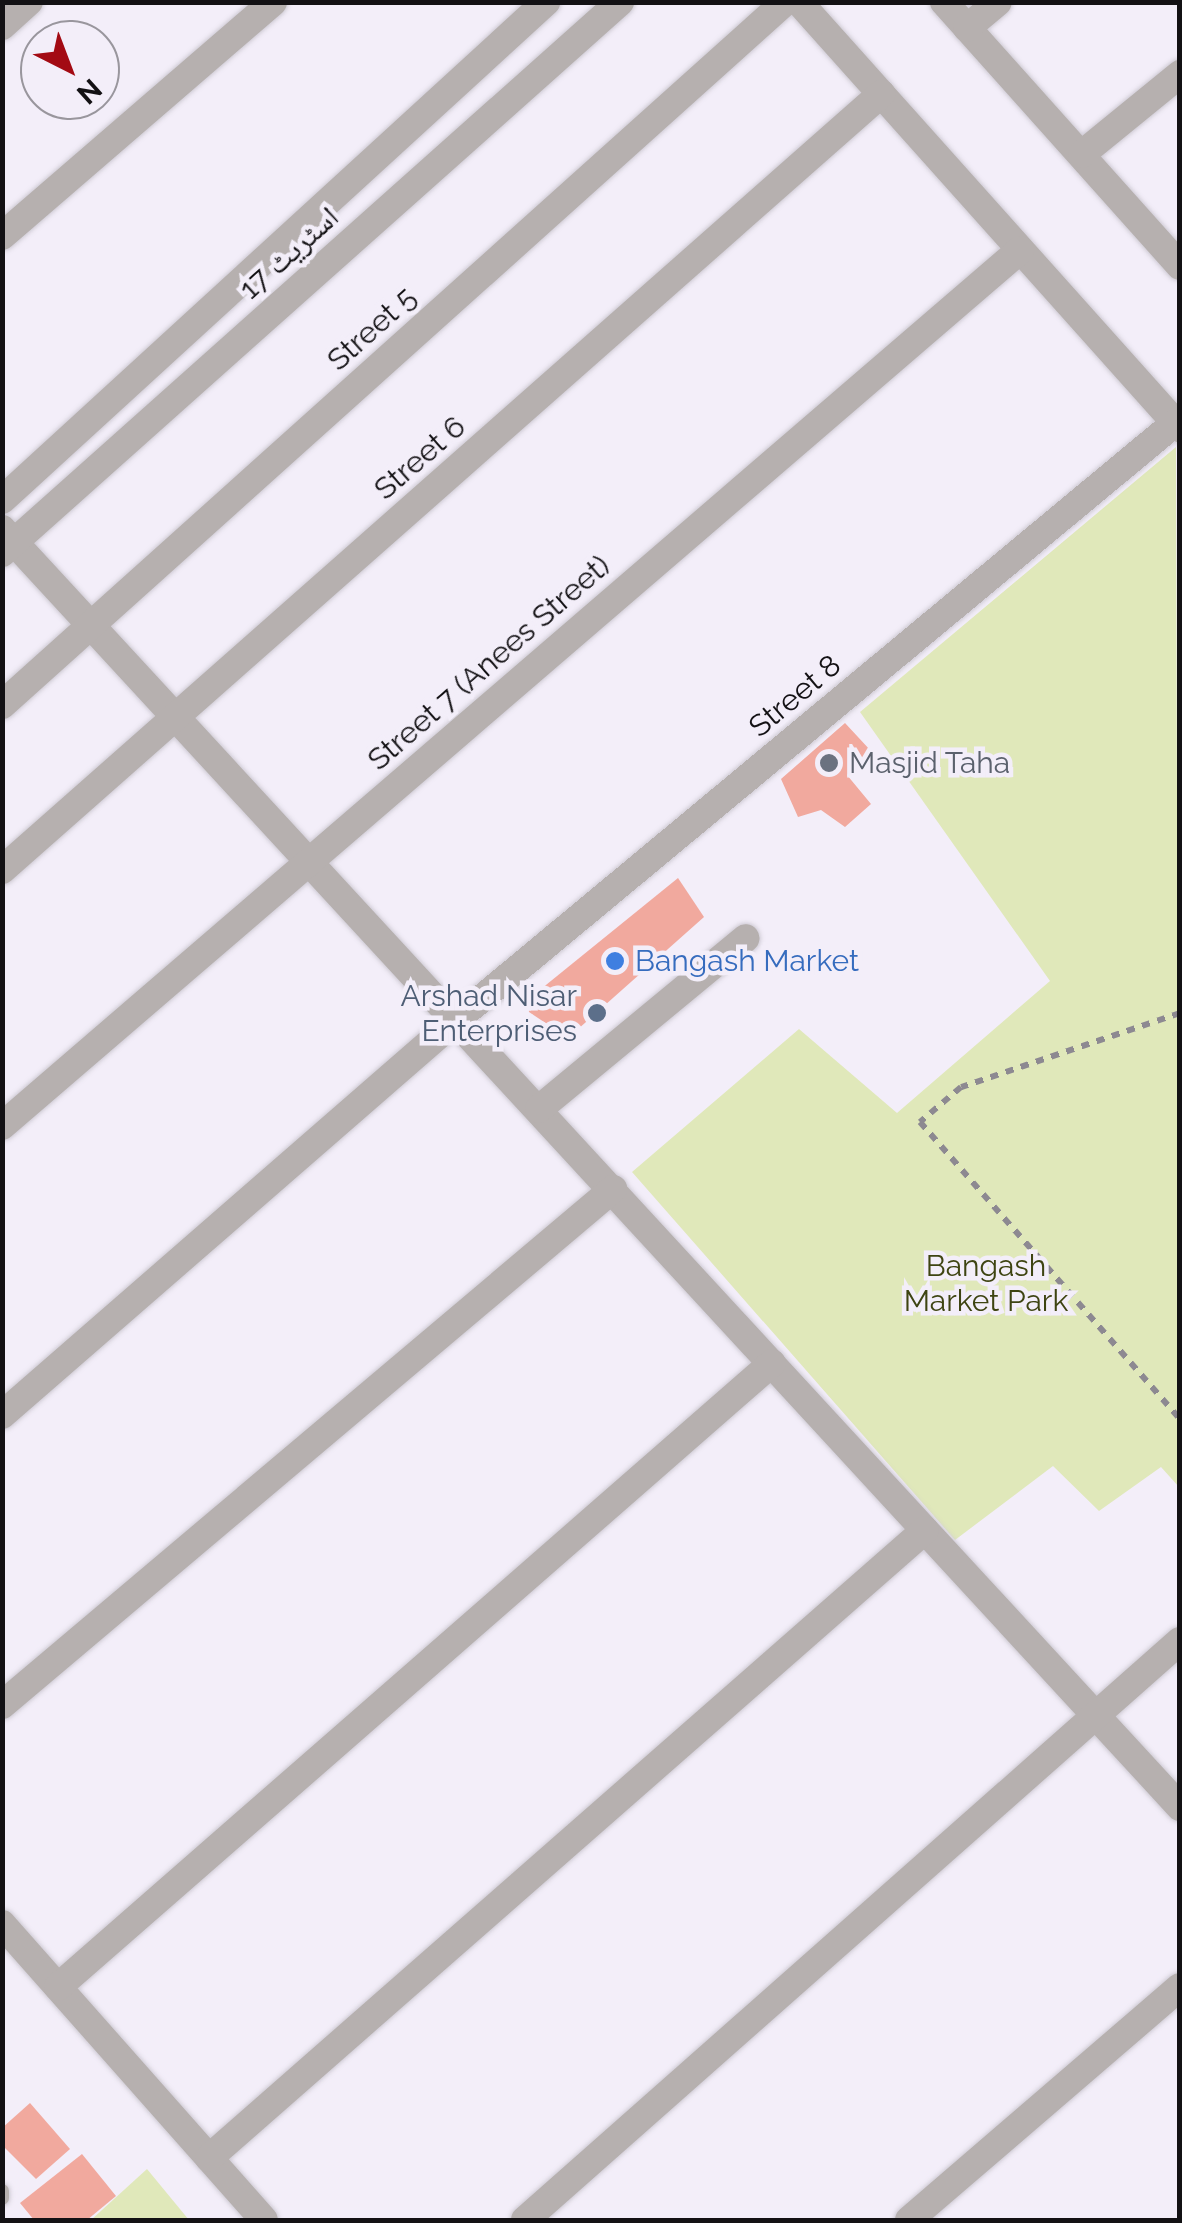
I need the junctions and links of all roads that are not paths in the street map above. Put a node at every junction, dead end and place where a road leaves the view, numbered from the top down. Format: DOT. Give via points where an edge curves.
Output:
graph roads {
  1 [pos="29,2"];
  2 [pos="273,2"];
  3 [pos="546,2"];
  4 [pos="620,2"];
  5 [pos="785,2"];
  6 [pos="799,2"];
  7 [pos="944,2"];
  8 [pos="998,2"];
  9 [pos="2,26"];
  10 [pos="967,28"];
  11 [pos="1180,74"];
  12 [pos="881,94"];
  13 [pos="1082,154"];
  14 [pos="2,236"];
  15 [pos="1020,250"];
  16 [pos="1180,266"];
  17 [pos="1177,426"];
  18 [pos="2,500"];
  19 [pos="6,541"];
  20 [pos="94,622"];
  21 [pos="2,705"];
  22 [pos="178,714"];
  23 [pos="310,859"];
  24 [pos="2,870"];
  25 [pos="746,938"];
  26 [pos="457,1019"];
  27 [pos="539,1109"];
  28 [pos="2,1126"];
  29 [pos="613,1190"];
  30 [pos="772,1363"];
  31 [pos="2,1415"];
  32 [pos="926,1530"];
  33 [pos="1180,1641"];
  34 [pos="2,1705"];
  35 [pos="1095,1715"];
  36 [pos="1180,1807"];
  37 [pos="2,1924"];
  38 [pos="58,1987"];
  39 [pos="1180,1987"];
  40 [pos="209,2158"];
  41 [pos="264,2220"];
  42 [pos="525,2220"];
  43 [pos="909,2220"];
  1 -- 9 [label="street"];
  2 -- 14 [label="street"];
  3 -- 18 [label="street, اسٹریٹ 17"];
  4 -- 19 [label="street, اسٹریٹ 17"];
  5 -- 20 [label="street, Street 5"];
  6 -- 12 [label="street"];
  7 -- 10 [label="street"];
  8 -- 10 [label="street"];
  10 -- 13 [label="street"];
  11 -- 13 [label="street"];
  12 -- 15 [label="street"];
  12 -- 22 [label="street, Street 6"];
  13 -- 16 [label="street"];
  15 -- 17 [label="street"];
  15 -- 23 [label="street, Street 7 (Anees Street)"];
  17 -- 26 [label="street, Street 8"];
  19 -- 20 [label="street"];
  20 -- 21 [label="street, Street 5"];
  20 -- 22 [label="street"];
  22 -- 23 [label="street"];
  22 -- 24 [label="street, Street 6"];
  23 -- 26 [label="street"];
  23 -- 28 [label="street, Street 7 (Anees Street)"];
  25 -- 27 [label="street"];
  26 -- 27 [label="street"];
  26 -- 31 [label="street, Street 8"];
  27 -- 29 [label="street"];
  29 -- 30 [label="street"];
  29 -- 34 [label="street"];
  30 -- 32 [label="street"];
  30 -- 38 [label="street"];
  32 -- 35 [label="street"];
  32 -- 40 [label="street"];
  33 -- 35 [label="street"];
  35 -- 36 [label="street"];
  35 -- 42 [label="street"];
  37 -- 38 [label="street"];
  38 -- 40 [label="street"];
  39 -- 43 [label="street"];
  40 -- 41 [label="street"];
}
